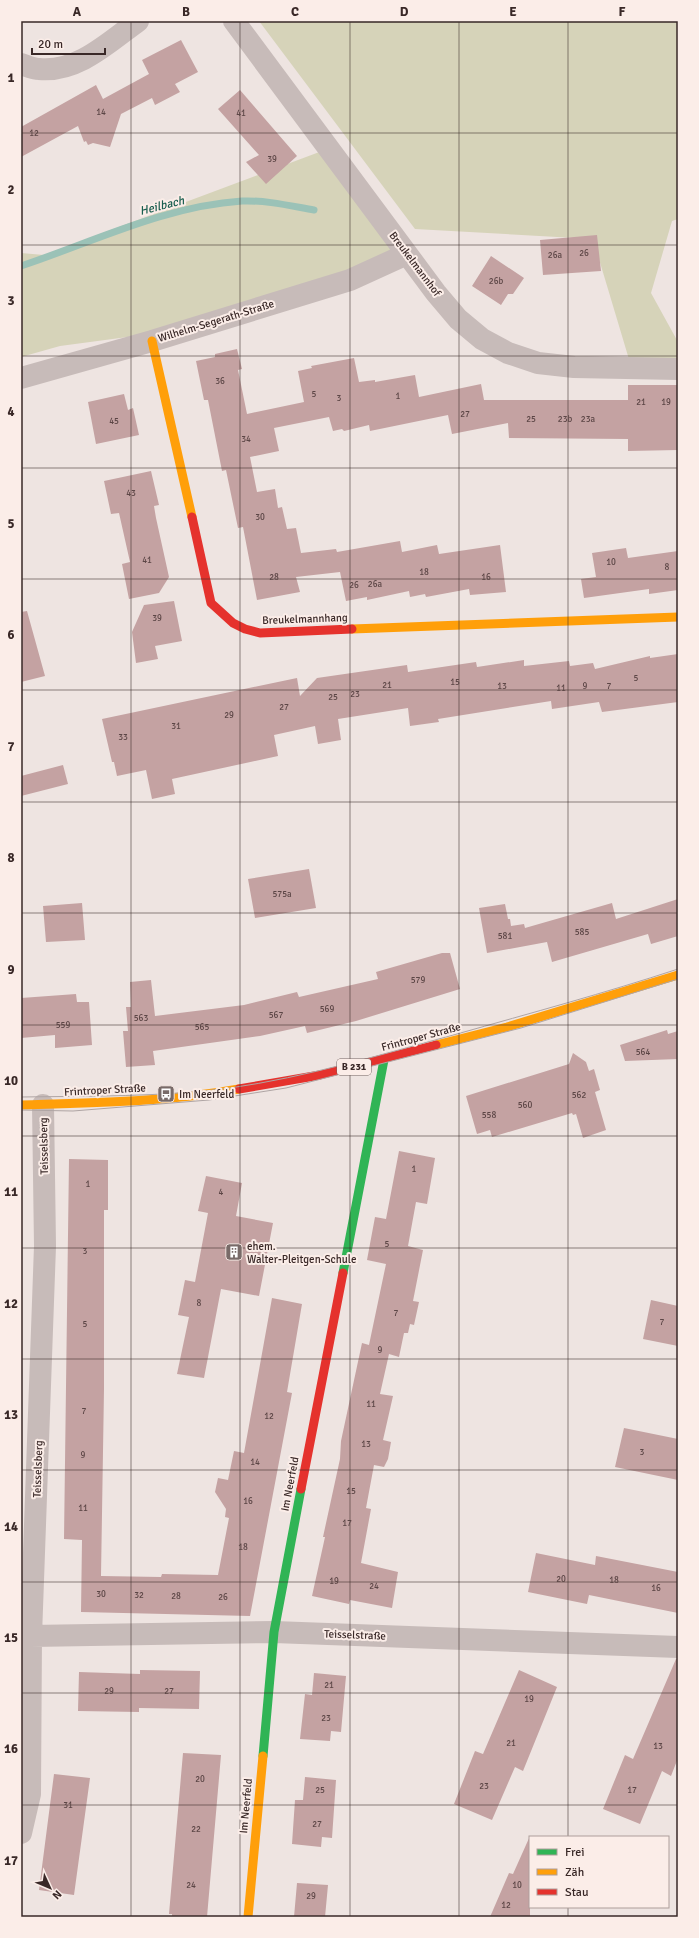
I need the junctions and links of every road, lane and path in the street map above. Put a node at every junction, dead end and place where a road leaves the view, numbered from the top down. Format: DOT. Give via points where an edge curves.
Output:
graph roads {
  1 [pos="138,21"];
  2 [pos="234,21"];
  3 [pos="21,64"];
  4 [pos="407,254"];
  5 [pos="152,341"];
  6 [pos="678,369"];
  7 [pos="21,378"];
  8 [pos="678,617"];
  9 [pos="678,975"];
  10 [pos="384,1060"];
  11 [pos="21,1105"];
  12 [pos="43,1105"];
  13 [pos="274,1632"];
  14 [pos="31,1636"];
  15 [pos="678,1647"];
  16 [pos="21,1833"];
  17 [pos="248,1917"];
  1 -- 3 [label="street" via="89,56 65,67 39,69"];
  2 -- 4 [label="street, Breukelmannhof"];
  4 -- 5 [label="street, Wilhelm-Segerath-Straße" via="350,280"];
  4 -- 6 [label="street, Breukelmannhof" via="458,319 482,339 508,353 538,363 574,367"];
  5 -- 7 [label="street, Wilhelm-Segerath-Straße"];
  5 -- 8 [label="street, Breukelmannhang" via="212,603 218,612 235,625 260,634"];
  9 -- 10 [label="street, Frintroper Straße / B 231" via="507,1027"];
  10 -- 12 [label="street, Frintroper Straße / B 231" via="200,1096"];
  10 -- 13 [label="street, Im Neerfeld"];
  11 -- 12 [label="street, Frintroper Straße / B 231"];
  12 -- 14 [label="street, Teisselsberg" via="45,1246"];
  13 -- 14 [label="street, Teisselstraße"];
  13 -- 15 [label="street, Teisselstraße"];
  13 -- 17 [label="street, Im Neerfeld"];
  14 -- 16 [label="street, Teisselsberg" via="30,1794"];
}
